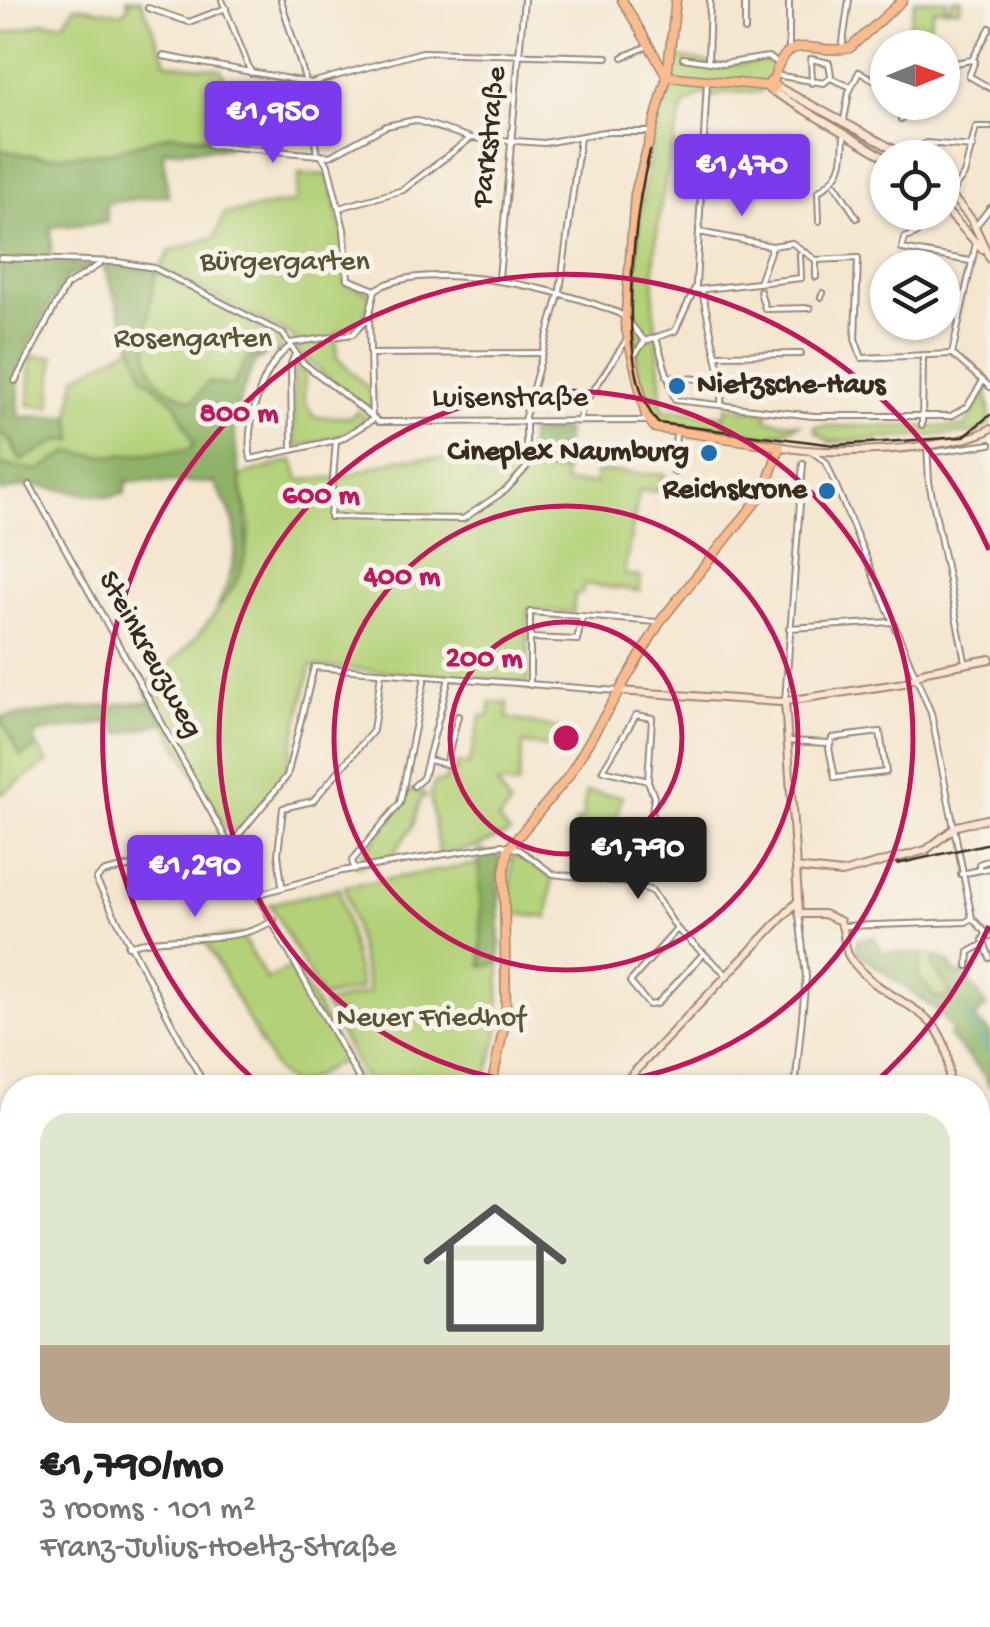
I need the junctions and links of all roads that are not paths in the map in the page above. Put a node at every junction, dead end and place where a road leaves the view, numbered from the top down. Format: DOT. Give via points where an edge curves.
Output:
graph roads {
  1 [pos="222,0"];
  2 [pos="281,0"];
  3 [pos="524,0"];
  4 [pos="622,0"];
  5 [pos="676,0"];
  6 [pos="710,0"];
  7 [pos="746,0"];
  8 [pos="789,0"];
  9 [pos="849,0"];
  10 [pos="899,1"];
  11 [pos="148,8"];
  12 [pos="226,8"];
  13 [pos="990,28"];
  14 [pos="745,30"];
  15 [pos="648,46"];
  16 [pos="670,50"];
  17 [pos="842,50"];
  18 [pos="789,52"];
  19 [pos="522,53"];
  20 [pos="163,56"];
  21 [pos="976,56"];
  22 [pos="607,57"];
  23 [pos="623,57"];
  24 [pos="654,57"];
  25 [pos="683,58"];
  26 [pos="708,60"];
  27 [pos="960,60"];
  28 [pos="777,62"];
  29 [pos="251,72"];
  30 [pos="667,76"];
  31 [pos="870,76"];
  32 [pos="830,78"];
  33 [pos="678,79"];
  34 [pos="708,81"];
  35 [pos="306,82"];
  36 [pos="812,83"];
  37 [pos="772,84"];
  38 [pos="851,87"];
  39 [pos="990,88"];
  40 [pos="664,90"];
  41 [pos="844,122"];
  42 [pos="990,127"];
  43 [pos="653,130"];
  44 [pos="844,137"];
  45 [pos="471,138"];
  46 [pos="580,138"];
  47 [pos="513,140"];
  48 [pos="878,140"];
  49 [pos="210,145"];
  50 [pos="960,145"];
  51 [pos="973,146"];
  52 [pos="870,150"];
  53 [pos="320,156"];
  54 [pos="332,156"];
  55 [pos="328,165"];
  56 [pos="960,181"];
  57 [pos="834,183"];
  58 [pos="339,208"];
  59 [pos="990,208"];
  60 [pos="960,209"];
  61 [pos="857,218"];
  62 [pos="819,221"];
  63 [pos="960,222"];
  64 [pos="917,230"];
  65 [pos="696,231"];
  66 [pos="975,236"];
  67 [pos="772,246"];
  68 [pos="800,252"];
  69 [pos="0,258"];
  70 [pos="990,258"];
  71 [pos="816,260"];
  72 [pos="970,261"];
  73 [pos="100,262"];
  74 [pos="816,277"];
  75 [pos="499,278"];
  76 [pos="759,283"];
  77 [pos="375,290"];
  78 [pos="699,290"];
  79 [pos="760,292"];
  80 [pos="558,296"];
  81 [pos="810,308"];
  82 [pos="369,317"];
  83 [pos="625,319"];
  84 [pos="656,338"];
  85 [pos="626,341"];
  86 [pos="645,341"];
  87 [pos="290,344"];
  88 [pos="541,353"];
  89 [pos="295,354"];
  90 [pos="373,354"];
  91 [pos="801,354"];
  92 [pos="952,354"];
  93 [pos="716,355"];
  94 [pos="923,356"];
  95 [pos="630,358"];
  96 [pos="667,376"];
  97 [pos="14,381"];
  98 [pos="983,381"];
  99 [pos="722,383"];
  100 [pos="767,386"];
  101 [pos="990,387"];
  102 [pos="721,404"];
  103 [pos="922,416"];
  104 [pos="372,420"];
  105 [pos="525,420"];
  106 [pos="579,420"];
  107 [pos="648,421"];
  108 [pos="922,425"];
  109 [pos="990,429"];
  110 [pos="676,432"];
  111 [pos="336,440"];
  112 [pos="990,444"];
  113 [pos="780,446"];
  114 [pos="928,449"];
  115 [pos="292,450"];
  116 [pos="834,451"];
  117 [pos="817,454"];
  118 [pos="826,462"];
  119 [pos="803,463"];
  120 [pos="674,472"];
  121 [pos="30,484"];
  122 [pos="582,616"];
  123 [pos="660,622"];
  124 [pos="892,622"];
  125 [pos="789,628"];
  126 [pos="530,638"];
  127 [pos="990,659"];
  128 [pos="965,662"];
  129 [pos="381,673"];
  130 [pos="918,675"];
  131 [pos="425,677"];
  132 [pos="449,678"];
  133 [pos="530,685"];
  134 [pos="619,691"];
  135 [pos="785,701"];
  136 [pos="458,716"];
  137 [pos="788,741"];
  138 [pos="829,743"];
  139 [pos="428,760"];
  140 [pos="648,781"];
  141 [pos="414,786"];
  142 [pos="990,818"];
  143 [pos="953,828"];
  144 [pos="943,837"];
  145 [pos="954,839"];
  146 [pos="510,846"];
  147 [pos="228,848"];
  148 [pos="990,860"];
  149 [pos="796,868"];
  150 [pos="990,868"];
  151 [pos="355,870"];
  152 [pos="979,870"];
  153 [pos="961,874"];
  154 [pos="282,886"];
  155 [pos="643,886"];
  156 [pos="256,894"];
  157 [pos="798,901"];
  158 [pos="799,914"];
  159 [pos="972,918"];
  160 [pos="274,920"];
  161 [pos="844,926"];
  162 [pos="677,929"];
  163 [pos="988,935"];
  164 [pos="984,944"];
  165 [pos="128,946"];
  166 [pos="704,953"];
  167 [pos="990,958"];
  168 [pos="968,966"];
  169 [pos="726,974"];
  170 [pos="198,1075"];
  171 [pos="357,1075"];
  172 [pos="495,1075"];
  173 [pos="631,1075"];
  174 [pos="796,1075"];
  175 [pos="949,1075"];
  1 -- 12 [label="street"];
  2 -- 35 [label="street"];
  3 -- 19 [label="street, Parkstraße"];
  4 -- 15 [label="main road"];
  5 -- 16 [label="main road"];
  6 -- 26 [label="street"];
  7 -- 14 [label="street"];
  8 -- 18 [label="street"];
  9 -- 17 [label="street"];
  10 -- 17 [label="main road"];
  11 -- 12 [label="street" via="189,22"];
  12 -- 29 [label="street"];
  13 -- 21 [label="street"];
  15 -- 23 [label="street"];
  15 -- 24 [label="main road"];
  16 -- 24 [label="main road"];
  16 -- 30 [label="main road"];
  17 -- 18 [label="main road" via="808,45"];
  18 -- 28 [label="main road"];
  19 -- 22 [label="street"];
  19 -- 35 [label="street" via="409,54"];
  19 -- 47 [label="street, Parkstraße"];
  20 -- 29 [label="street"];
  21 -- 27 [label="street"];
  21 -- 39 [label="street" via="969,76"];
  24 -- 30 [label="main road"];
  24 -- 40 [label="main road"];
  25 -- 26 [label="street"];
  26 -- 28 [label="street"];
  28 -- 37 [label="main road"];
  29 -- 35 [label="street"];
  30 -- 33 [label="main road"];
  30 -- 40 [label="main road"];
  31 -- 38 [label="street" via="861,70"];
  32 -- 36 [label="street"];
  32 -- 36 [label="street" via="828,63 811,59"];
  32 -- 38 [label="street"];
  33 -- 34 [label="main road"];
  33 -- 40 [label="main road"];
  34 -- 37 [label="main road"];
  34 -- 65 [label="street"];
  35 -- 53 [label="street"];
  36 -- 37 [label="street"];
  37 -- 41 [label="main road"];
  37 -- 44 [label="main road"];
  38 -- 41 [label="street"];
  40 -- 43 [label="main road"];
  41 -- 44 [label="street"];
  41 -- 48 [label="main road"];
  42 -- 51 [label="street" via="976,127"];
  43 -- 46 [label="street"];
  43 -- 83 [label="main road" via="635,194"];
  44 -- 52 [label="main road"];
  44 -- 57 [label="street"];
  45 -- 47 [label="street"];
  45 -- 54 [label="street" via="407,120"];
  45 -- 58 [label="street" via="403,190"];
  46 -- 47 [label="street"];
  46 -- 80 [label="street"];
  47 -- 75 [label="street, Parkstraße"];
  49 -- 53 [label="street"];
  50 -- 51 [label="street"];
  51 -- 56 [label="street"];
  53 -- 54 [label="street"];
  53 -- 55 [label="street"];
  54 -- 55 [label="street"];
  55 -- 58 [label="street"];
  57 -- 61 [label="street"];
  57 -- 62 [label="street" via="817,197"];
  58 -- 77 [label="street" via="348,280"];
  59 -- 66 [label="street"];
  60 -- 66 [label="main road"];
  63 -- 66 [label="main road"];
  64 -- 72 [label="street" via="904,238 902,250"];
  65 -- 67 [label="street"];
  65 -- 78 [label="street"];
  66 -- 70 [label="main road"];
  66 -- 72 [label="street"];
  67 -- 68 [label="street" via="789,242"];
  67 -- 76 [label="street"];
  68 -- 71 [label="street"];
  68 -- 76 [label="street" via="801,278"];
  69 -- 73 [label="street"];
  71 -- 74 [label="street"];
  71 -- 94 [label="street" via="858,258 857,354 877,360"];
  72 -- 92 [label="street"];
  73 -- 87 [label="street" via="154,268 280,332"];
  73 -- 97 [label="street" via="66,286"];
  75 -- 77 [label="street" via="419,280"];
  75 -- 80 [label="street"];
  76 -- 78 [label="street"];
  77 -- 82 [label="street"];
  78 -- 84 [label="street" via="678,326"];
  78 -- 93 [label="street"];
  79 -- 81 [label="street" via="765,309"];
  80 -- 83 [label="street"];
  80 -- 88 [label="street"];
  82 -- 87 [label="street" via="352,334"];
  82 -- 90 [label="street"];
  83 -- 85 [label="main road"];
  83 -- 86 [label="street"];
  84 -- 86 [label="street"];
  84 -- 96 [label="street"];
  85 -- 95 [label="main road"];
  85 -- 106 [label="street"];
  86 -- 95 [label="street"];
  87 -- 89 [label="street"];
  87 -- 115 [label="street" via="254,412 251,458"];
  88 -- 90 [label="street"];
  88 -- 105 [label="street"];
  89 -- 104 [label="street"];
  89 -- 115 [label="street"];
  90 -- 104 [label="street"];
  91 -- 93 [label="street"];
  92 -- 94 [label="street"];
  92 -- 98 [label="street"];
  93 -- 99 [label="street"];
  94 -- 103 [label="street"];
  95 -- 107 [label="main road"];
  96 -- 99 [label="street"];
  96 -- 102 [label="street" via="675,400"];
  98 -- 101 [label="street"];
  98 -- 103 [label="street" via="963,411"];
  99 -- 100 [label="street"];
  99 -- 102 [label="street"];
  102 -- 103 [label="street" via="808,416"];
  103 -- 108 [label="street"];
  104 -- 105 [label="street, Luisenstraße"];
  104 -- 111 [label="street"];
  105 -- 106 [label="street, Luisenstraße"];
  105 -- 111 [label="street" via="524,470 463,520 330,517"];
  106 -- 107 [label="street, Luisenstraße"];
  107 -- 110 [label="main road"];
  109 -- 114 [label="main road"];
  110 -- 113 [label="main road"];
  110 -- 120 [label="street"];
  111 -- 115 [label="street"];
  112 -- 114 [label="street"];
  113 -- 116 [label="main road"];
  113 -- 117 [label="main road"];
  113 -- 123 [label="main road" via="764,492"];
  114 -- 116 [label="main road"];
  114 -- 128 [label="street"];
  116 -- 117 [label="main road"];
  116 -- 118 [label="street"];
  117 -- 118 [label="street"];
  118 -- 124 [label="street"];
  119 -- 125 [label="street"];
  121 -- 147 [label="street, Steinkreuzweg"];
  122 -- 123 [label="street"];
  122 -- 126 [label="street" via="577,640"];
  122 -- 126 [label="street" via="530,612"];
  123 -- 134 [label="main road"];
  124 -- 125 [label="street"];
  124 -- 130 [label="street"];
  125 -- 135 [label="street"];
  126 -- 133 [label="street"];
  127 -- 128 [label="main road"];
  128 -- 130 [label="main road"];
  129 -- 131 [label="street"];
  129 -- 147 [label="street" via="314,666 287,776"];
  129 -- 154 [label="street" via="372,731 313,801 284,808"];
  130 -- 135 [label="main road" via="904,683"];
  130 -- 143 [label="street" via="935,726"];
  131 -- 132 [label="street"];
  131 -- 151 [label="street" via="400,803 352,861"];
  132 -- 133 [label="street"];
  132 -- 139 [label="street"];
  133 -- 134 [label="street"];
  134 -- 135 [label="main road"];
  134 -- 146 [label="main road" via="564,783"];
  135 -- 137 [label="main road"];
  136 -- 139 [label="street" via="446,764"];
  137 -- 138 [label="street"];
  137 -- 149 [label="main road"];
  138 -- 138 [label="street" via="836,778 888,768 880,732 839,735"];
  139 -- 141 [label="street"];
  140 -- 140 [label="street" via="652,718 636,715 603,770"];
  140 -- 155 [label="street" via="654,797"];
  142 -- 143 [label="main road"];
  143 -- 144 [label="main road"];
  143 -- 145 [label="street"];
  144 -- 145 [label="main road"];
  144 -- 149 [label="main road" via="926,850 839,874"];
  145 -- 153 [label="street"];
  146 -- 151 [label="street"];
  146 -- 155 [label="street" via="558,875"];
  146 -- 172 [label="main road" via="504,868 502,1049"];
  147 -- 156 [label="street, Steinkreuzweg"];
  147 -- 165 [label="street" via="97,876"];
  148 -- 152 [label="street" via="978,864"];
  149 -- 157 [label="main road"];
  150 -- 152 [label="street"];
  151 -- 154 [label="street"];
  152 -- 153 [label="street"];
  153 -- 159 [label="street"];
  154 -- 156 [label="street"];
  155 -- 162 [label="street" via="658,896"];
  156 -- 160 [label="street, Steinkreuzweg"];
  157 -- 158 [label="main road"];
  157 -- 169 [label="main road"];
  158 -- 161 [label="main road" via="826,914"];
  158 -- 174 [label="street" via="806,977"];
  159 -- 161 [label="street"];
  159 -- 163 [label="street"];
  160 -- 165 [label="street" via="256,932"];
  160 -- 171 [label="street, Steinkreuzweg"];
  161 -- 175 [label="main road" via="849,958 932,1022 944,1039"];
  162 -- 166 [label="street"];
  162 -- 166 [label="street" via="631,988 655,1005"];
  163 -- 164 [label="street"];
  164 -- 167 [label="street"];
  164 -- 168 [label="street" via="966,953"];
  165 -- 170 [label="street"];
  166 -- 169 [label="street"];
  169 -- 173 [label="main road"];
}
